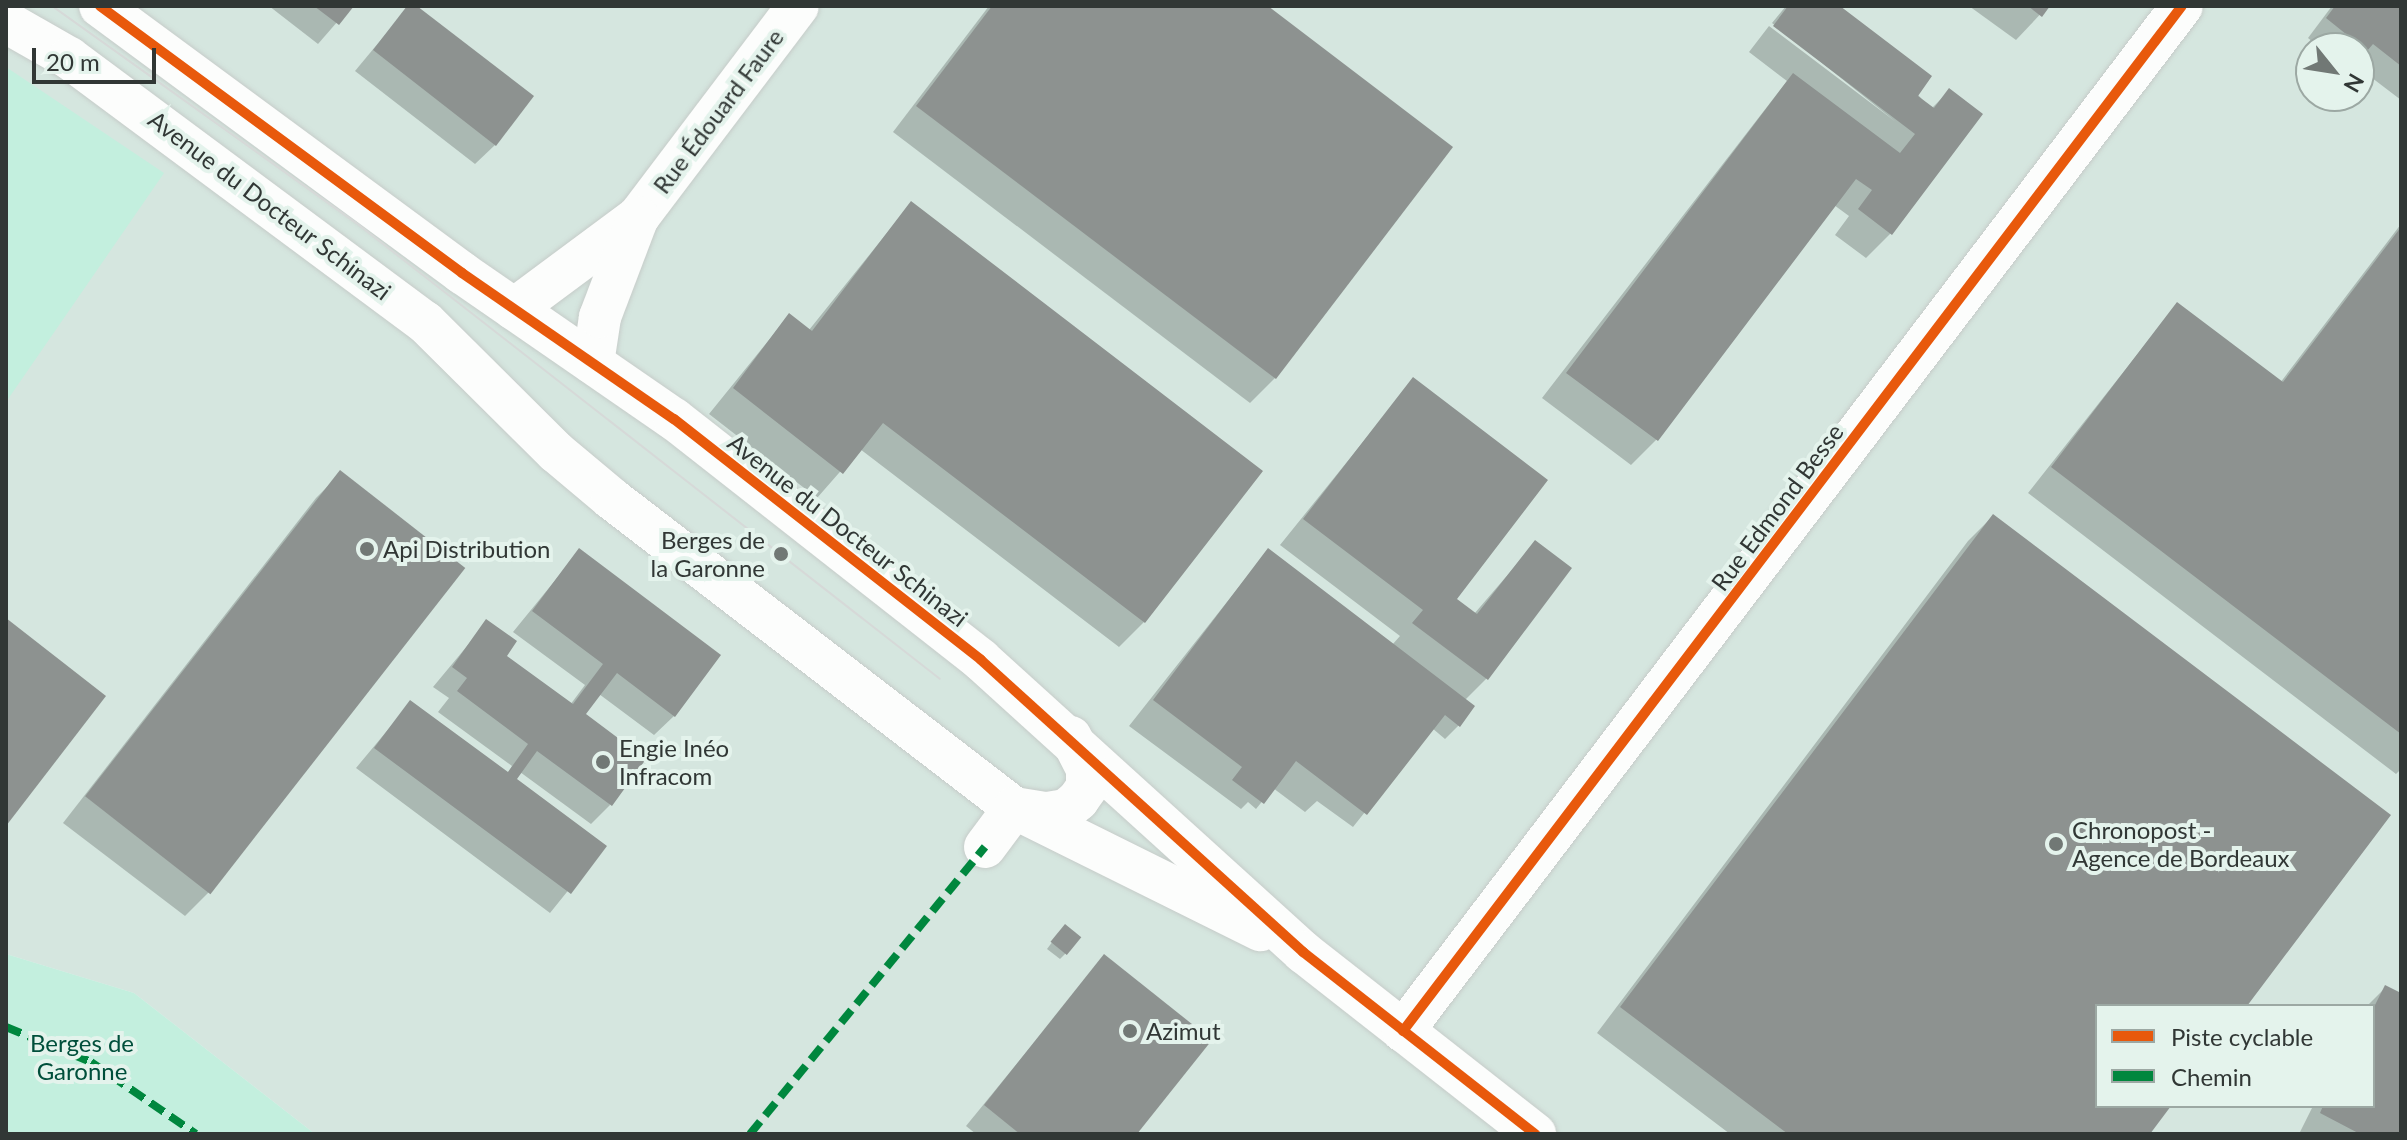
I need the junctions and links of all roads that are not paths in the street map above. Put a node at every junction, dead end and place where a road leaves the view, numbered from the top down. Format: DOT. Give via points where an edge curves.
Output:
graph roads {
  1 [pos="100,6"];
  2 [pos="798,6"];
  3 [pos="2182,6"];
  4 [pos="6,22"];
  5 [pos="639,216"];
  6 [pos="514,309"];
  7 [pos="593,363"];
  8 [pos="1071,736"];
  9 [pos="1014,808"];
  10 [pos="985,847"];
  11 [pos="1303,952"];
  12 [pos="1403,1031"];
  13 [pos="1535,1134"];
  1 -- 6 [label="street, Avenue du Docteur Schinazi"];
  2 -- 5 [label="street, Rue Édouard Faure"];
  3 -- 12 [label="street, Rue Edmond Besse"];
  4 -- 9 [label="street, Avenue du Docteur Schinazi" via="69,58 425,322 556,452 612,499"];
  5 -- 6 [label="street, Rue Édouard Faure"];
  5 -- 7 [label="street, Rue Édouard Faure" via="600,317"];
  6 -- 7 [label="street, Avenue du Docteur Schinazi"];
  7 -- 8 [label="street, Avenue du Docteur Schinazi" via="674,419"];
  8 -- 9 [label="street" via="1087,769 1087,787 1078,800 1066,810 1047,813"];
  8 -- 11 [label="street, Avenue du Docteur Schinazi"];
  9 -- 10 [label="street"];
  9 -- 11 [label="street, Avenue du Docteur Schinazi"];
  11 -- 12 [label="street, Avenue du Docteur Schinazi"];
  12 -- 13 [label="street, Avenue du Docteur Schinazi"];
}
